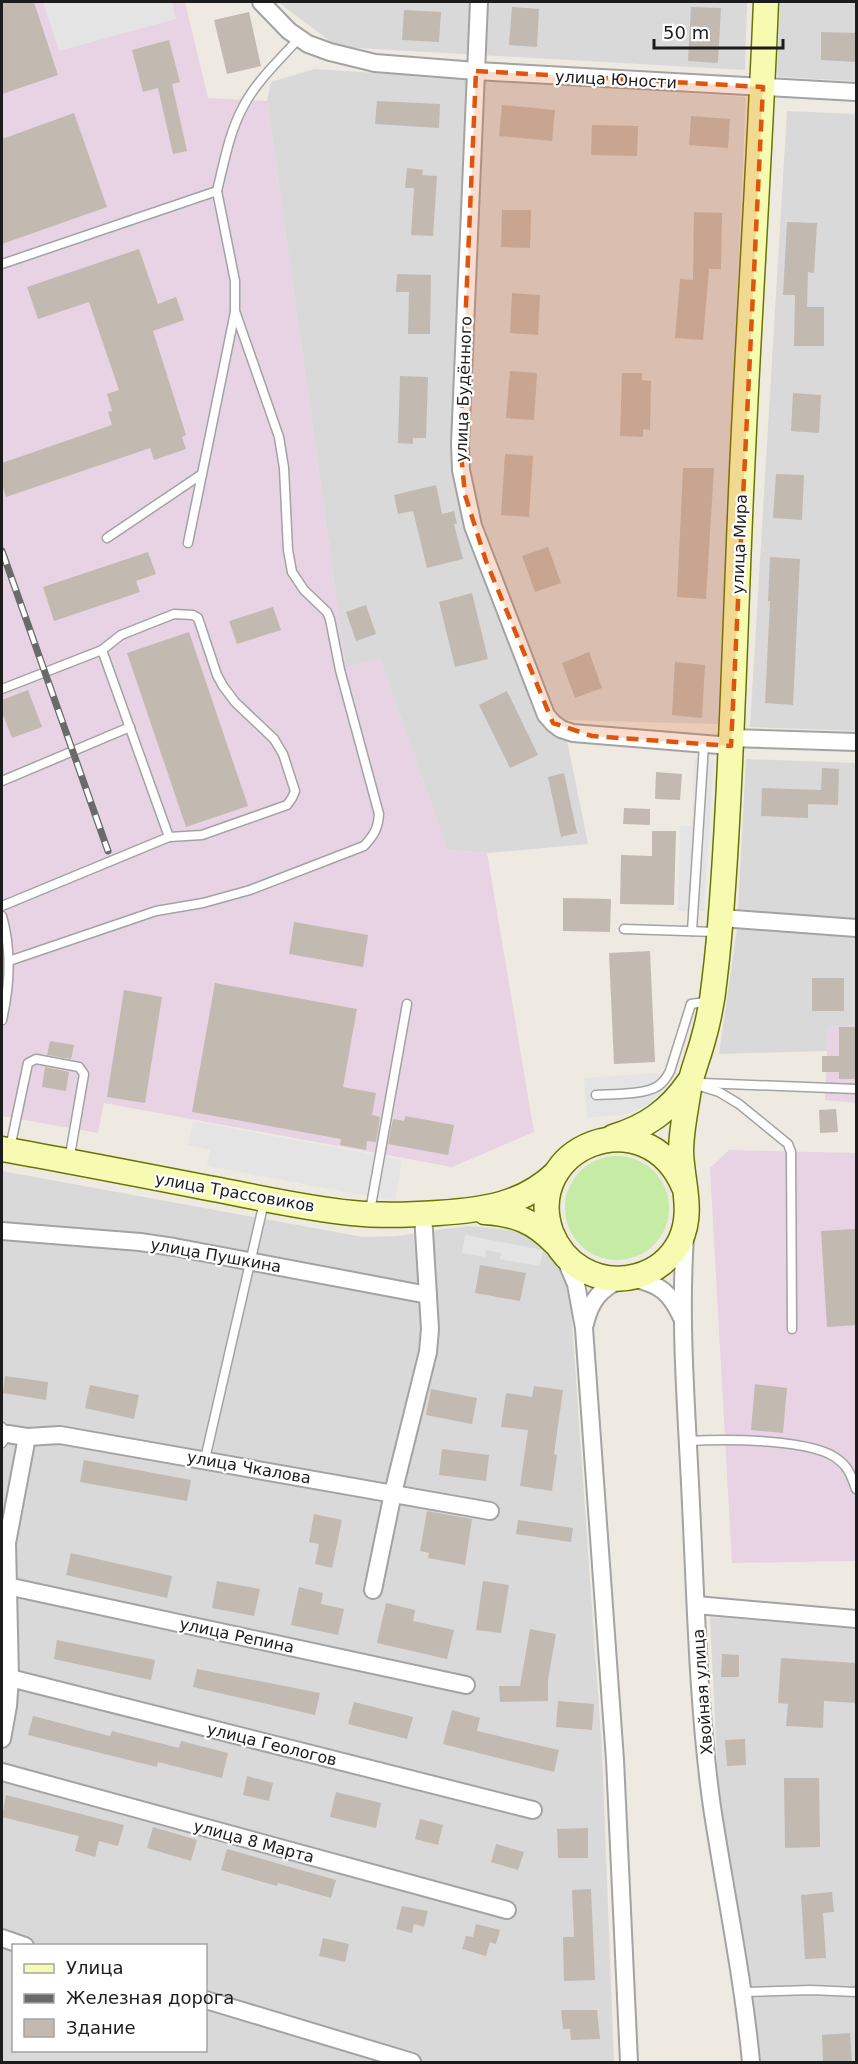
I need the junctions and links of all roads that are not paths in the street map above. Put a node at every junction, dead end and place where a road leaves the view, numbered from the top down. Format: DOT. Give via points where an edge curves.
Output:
graph roads {
  1 [pos="261,2"];
  2 [pos="479,2"];
  3 [pos="766,2"];
  4 [pos="299,38"];
  5 [pos="476,71"];
  6 [pos="763,87"];
  7 [pos="856,92"];
  8 [pos="217,192"];
  9 [pos="2,264"];
  10 [pos="235,311"];
  11 [pos="202,474"];
  12 [pos="107,538"];
  13 [pos="188,543"];
  14 [pos="102,650"];
  15 [pos="2,690"];
  16 [pos="130,727"];
  17 [pos="731,742"];
  18 [pos="856,742"];
  19 [pos="704,744"];
  20 [pos="2,781"];
  21 [pos="169,837"];
  22 [pos="2,906"];
  23 [pos="2,916"];
  24 [pos="720,925"];
  25 [pos="856,928"];
  26 [pos="624,929"];
  27 [pos="692,931"];
  28 [pos="9,962"];
  29 [pos="712,1001"];
  30 [pos="407,1004"];
  31 [pos="2,1020"];
  32 [pos="689,1083"];
  33 [pos="856,1089"];
  34 [pos="596,1095"];
  35 [pos="598,1141"];
  36 [pos="6,1150"];
  37 [pos="69,1161"];
  38 [pos="562,1166"];
  39 [pos="684,1187"];
  40 [pos="264,1198"];
  41 [pos="471,1211"];
  42 [pos="423,1214"];
  43 [pos="369,1215"];
  44 [pos="686,1223"];
  45 [pos="2,1231"];
  46 [pos="558,1247"];
  47 [pos="251,1261"];
  48 [pos="627,1278"];
  49 [pos="428,1295"];
  50 [pos="683,1319"];
  51 [pos="584,1328"];
  52 [pos="792,1329"];
  53 [pos="4,1434"];
  54 [pos="27,1437"];
  55 [pos="688,1441"];
  56 [pos="205,1459"];
  57 [pos="856,1489"];
  58 [pos="393,1493"];
  59 [pos="490,1510"];
  60 [pos="4,1543"];
  61 [pos="7,1586"];
  62 [pos="373,1590"];
  63 [pos="696,1605"];
  64 [pos="856,1619"];
  65 [pos="10,1678"];
  66 [pos="466,1685"];
  67 [pos="2,1740"];
  68 [pos="2,1772"];
  69 [pos="533,1810"];
  70 [pos="507,1910"];
  71 [pos="2,1938"];
  72 [pos="19,1944"];
  73 [pos="743,1992"];
  74 [pos="856,1992"];
  75 [pos="207,2000"];
  76 [pos="412,2062"];
  77 [pos="629,2062"];
  78 [pos="752,2062"];
  1 -- 4 [label="street, улица Юности"];
  2 -- 5 [label="street, улица Будённого"];
  3 -- 6 [label="main road, улица Мира"];
  4 -- 5 [label="street, улица Юности" via="330,52 375,63"];
  4 -- 8 [label="lane" via="256,86 243,107 230,139"];
  5 -- 6 [label="street, улица Юности"];
  5 -- 19 [label="street, улица Будённого" via="460,444 472,526 546,715 553,723 561,729 592,736"];
  6 -- 7 [label="street, улица Юности"];
  6 -- 17 [label="main road, улица Мира"];
  8 -- 9 [label="lane"];
  8 -- 10 [label="lane" via="234,280"];
  10 -- 11 [label="lane"];
  10 -- 28 [label="lane" via="279,437 292,572 330,619 379,814 375,835 364,846 250,890 156,911"];
  11 -- 12 [label="lane"];
  11 -- 13 [label="lane"];
  14 -- 15 [label="lane"];
  14 -- 16 [label="lane"];
  14 -- 21 [label="lane" via="121,635 174,614 193,615 198,618 223,686 283,754 295,791 287,805 202,835"];
  16 -- 20 [label="lane"];
  16 -- 21 [label="lane"];
  17 -- 18 [label="street, улица Будённого"];
  17 -- 19 [label="street, улица Будённого"];
  17 -- 24 [label="main road, улица Мира"];
  19 -- 27 [label="lane"];
  21 -- 22 [label="lane"];
  23 -- 28 [label="lane"];
  24 -- 25 [label="street"];
  24 -- 27 [label="lane"];
  24 -- 29 [label="main road, улица Мира"];
  26 -- 27 [label="lane"];
  28 -- 31 [label="lane"];
  29 -- 32 [label="main road, улица Мира"];
  29 -- 34 [label="lane" via="691,1004 670,1071 657,1087"];
  30 -- 43 [label="lane"];
  32 -- 33 [label="lane"];
  32 -- 35 [label="main road" via="656,1118 635,1130"];
  32 -- 39 [label="main road" via="681,1148"];
  32 -- 52 [label="lane" via="719,1092 788,1144"];
  35 -- 38 [label="main road" via="580,1149"];
  35 -- 39 [label="main road" via="622,1139 650,1147 669,1161"];
  36 -- 37 [label="main road, улица Трассовиков"];
  36 -- 37 [label="lane" via="28,1063 36,1059 79,1067 84,1074"];
  37 -- 40 [label="main road, улица Трассовиков"];
  38 -- 41 [label="main road" via="528,1194"];
  38 -- 46 [label="main road" via="551,1185 548,1201 549,1224"];
  39 -- 44 [label="main road"];
  40 -- 43 [label="main road, улица Трассовиков"];
  40 -- 47 [label="lane"];
  41 -- 42 [label="main road, улица Трассовиков"];
  41 -- 46 [label="main road" via="531,1222"];
  42 -- 43 [label="main road, улица Трассовиков"];
  42 -- 49 [label="street"];
  44 -- 48 [label="main road" via="681,1240 667,1259 648,1272"];
  44 -- 50 [label="street, Хвойная улица"];
  45 -- 47 [label="street, улица Пушкина" via="140,1242"];
  46 -- 48 [label="main road" via="584,1271 603,1278"];
  46 -- 51 [label="street" via="573,1273"];
  47 -- 49 [label="street, улица Пушкина"];
  47 -- 56 [label="lane"];
  48 -- 50 [label="street" via="661,1288"];
  48 -- 51 [label="street" via="598,1294"];
  49 -- 58 [label="street" via="428,1352"];
  50 -- 55 [label="street, Хвойная улица"];
  51 -- 77 [label="street" via="615,1760"];
  53 -- 54 [label="street, улица Чкалова"];
  54 -- 56 [label="street, улица Чкалова" via="60,1435"];
  54 -- 60 [label="street"];
  55 -- 57 [label="lane" via="807,1446 839,1460 849,1470"];
  55 -- 63 [label="street, Хвойная улица"];
  56 -- 58 [label="street, улица Чкалова"];
  58 -- 59 [label="street, улица Чкалова"];
  58 -- 62 [label="street"];
  60 -- 61 [label="street"];
  61 -- 65 [label="street"];
  61 -- 66 [label="street, улица Репина"];
  63 -- 64 [label="street"];
  63 -- 73 [label="street, Хвойная улица" via="712,1806"];
  65 -- 67 [label="street"];
  65 -- 69 [label="street, улица Геологов"];
  68 -- 70 [label="street, улица 8 Марта"];
  71 -- 72 [label="street"];
  73 -- 74 [label="lane"];
  73 -- 78 [label="street, Хвойная улица"];
  75 -- 76 [label="street"];
}
